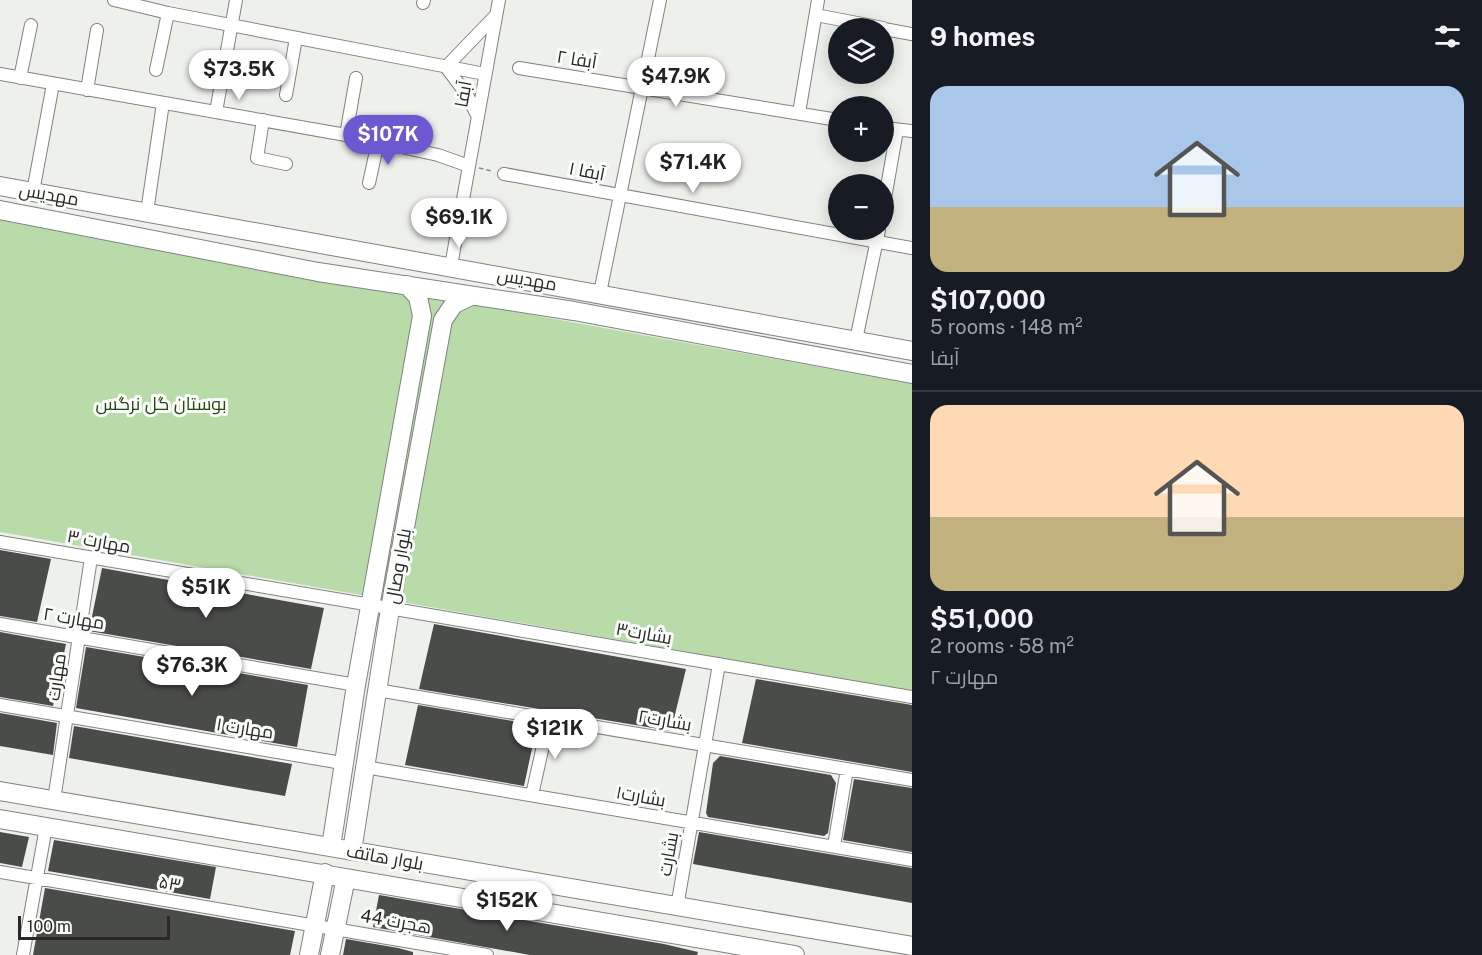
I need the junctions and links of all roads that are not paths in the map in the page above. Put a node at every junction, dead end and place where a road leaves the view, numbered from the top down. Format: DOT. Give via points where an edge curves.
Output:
graph roads {
  1 [pos="114,0"];
  2 [pos="236,0"];
  3 [pos="499,0"];
  4 [pos="660,0"];
  5 [pos="818,0"];
  6 [pos="168,13"];
  7 [pos="497,14"];
  8 [pos="816,15"];
  9 [pos="830,18"];
  10 [pos="31,25"];
  11 [pos="232,26"];
  12 [pos="97,30"];
  13 [pos="894,31"];
  14 [pos="912,34"];
  15 [pos="296,38"];
  16 [pos="446,66"];
  17 [pos="519,68"];
  18 [pos="156,70"];
  19 [pos="0,74"];
  20 [pos="485,74"];
  21 [pos="20,78"];
  22 [pos="356,78"];
  23 [pos="53,84"];
  24 [pos="642,88"];
  25 [pos="87,90"];
  26 [pos="286,95"];
  27 [pos="163,103"];
  28 [pos="216,112"];
  29 [pos="799,113"];
  30 [pos="478,117"];
  31 [pos="828,118"];
  32 [pos="264,120"];
  33 [pos="894,130"];
  34 [pos="897,130"];
  35 [pos="912,132"];
  36 [pos="346,135"];
  37 [pos="378,142"];
  38 [pos="286,164"];
  39 [pos="469,166"];
  40 [pos="504,174"];
  41 [pos="889,174"];
  42 [pos="369,183"];
  43 [pos="0,186"];
  44 [pos="33,192"];
  45 [pos="619,196"];
  46 [pos="96,203"];
  47 [pos="0,210"];
  48 [pos="147,212"];
  49 [pos="92,227"];
  50 [pos="828,228"];
  51 [pos="877,240"];
  52 [pos="889,240"];
  53 [pos="912,248"];
  54 [pos="451,266"];
  55 [pos="407,285"];
  56 [pos="600,293"];
  57 [pos="471,296"];
  58 [pos="694,310"];
  59 [pos="690,332"];
  60 [pos="856,340"];
  61 [pos="912,351"];
  62 [pos="912,374"];
  63 [pos="0,542"];
  64 [pos="91,558"];
  65 [pos="369,605"];
  66 [pos="390,609"];
  67 [pos="0,624"];
  68 [pos="80,637"];
  69 [pos="718,664"];
  70 [pos="356,685"];
  71 [pos="377,690"];
  72 [pos="912,697"];
  73 [pos="0,705"];
  74 [pos="68,717"];
  75 [pos="549,719"];
  76 [pos="705,745"];
  77 [pos="342,762"];
  78 [pos="365,767"];
  79 [pos="847,769"];
  80 [pos="912,780"];
  81 [pos="0,791"];
  82 [pos="532,795"];
  83 [pos="54,800"];
  84 [pos="0,819"];
  85 [pos="691,822"];
  86 [pos="46,827"];
  87 [pos="834,846"];
  88 [pos="331,847"];
  89 [pos="352,851"];
  90 [pos="912,860"];
  91 [pos="0,872"];
  92 [pos="325,873"];
  93 [pos="37,878"];
  94 [pos="346,878"];
  95 [pos="676,907"];
  96 [pos="710,913"];
  97 [pos="314,926"];
  98 [pos="334,929"];
  99 [pos="706,940"];
  100 [pos="912,946"];
  101 [pos="23,955"];
  102 [pos="309,955"];
  103 [pos="330,955"];
  104 [pos="487,955"];
  105 [pos="795,955"];
  1 -- 6 [label="street"];
  2 -- 11 [label="street"];
  3 -- 7 [label="street, آبفا"];
  4 -- 24 [label="street"];
  5 -- 8 [label="street"];
  6 -- 11 [label="street"];
  6 -- 18 [label="street"];
  7 -- 16 [label="street"];
  7 -- 20 [label="street, آبفا"];
  8 -- 9 [label="street"];
  8 -- 29 [label="street"];
  10 -- 21 [label="street"];
  11 -- 15 [label="street"];
  11 -- 28 [label="street"];
  12 -- 25 [label="street"];
  13 -- 14 [label="street"];
  15 -- 16 [label="street"];
  15 -- 26 [label="street"];
  16 -- 20 [label="street"];
  16 -- 30 [label="street"];
  17 -- 24 [label="street, آبفا ۲"];
  19 -- 21 [label="street"];
  20 -- 30 [label="street, آبفا"];
  21 -- 23 [label="street"];
  22 -- 36 [label="street"];
  23 -- 25 [label="street"];
  23 -- 44 [label="street"];
  24 -- 29 [label="street, آبفا ۲"];
  24 -- 45 [label="street"];
  25 -- 27 [label="street"];
  27 -- 28 [label="street"];
  27 -- 48 [label="street"];
  28 -- 32 [label="street"];
  29 -- 31 [label="street, آبفا ۲"];
  30 -- 39 [label="street, آبفا"];
  32 -- 36 [label="street"];
  32 -- 38 [label="street" via="257,158"];
  33 -- 34 [label="street"];
  34 -- 35 [label="street"];
  34 -- 41 [label="street"];
  36 -- 37 [label="street"];
  37 -- 39 [label="street"];
  37 -- 42 [label="street"];
  39 -- 54 [label="street, آبفا"];
  40 -- 45 [label="street, آبفا ۱"];
  43 -- 44 [label="street, مهدیس"];
  44 -- 46 [label="street, مهدیس"];
  45 -- 50 [label="street, آبفا ۱"];
  45 -- 56 [label="street"];
  46 -- 48 [label="street, مهدیس"];
  46 -- 49 [label="street"];
  47 -- 49 [label="street, مهدیس"];
  48 -- 54 [label="street, مهدیس"];
  49 -- 55 [label="street, مهدیس" via="318,272"];
  51 -- 60 [label="street"];
  52 -- 53 [label="street, آبفا ۱"];
  54 -- 56 [label="street, مهدیس"];
  55 -- 57 [label="street, مهدیس"];
  55 -- 65 [label="street, بلوار وصال" via="418,297 422,316"];
  56 -- 58 [label="street, مهدیس"];
  57 -- 59 [label="street, مهدیس"];
  57 -- 66 [label="street, بلوار وصال" via="454,304 442,320"];
  58 -- 59 [label="street"];
  58 -- 60 [label="street, مهدیس"];
  59 -- 62 [label="street, مهدیس"];
  60 -- 61 [label="street, مهدیس"];
  63 -- 64 [label="street, مهارت ۳"];
  64 -- 65 [label="street, مهارت ۳"];
  64 -- 68 [label="street, مهارت"];
  65 -- 66 [label="street, بشارت۳"];
  65 -- 70 [label="street, بلوار وصال"];
  66 -- 69 [label="street, بشارت۳"];
  66 -- 71 [label="street, بلوار وصال"];
  67 -- 68 [label="street, مهارت ۲"];
  68 -- 70 [label="street, مهارت ۲"];
  68 -- 74 [label="street, مهارت"];
  69 -- 72 [label="street, بشارت۳"];
  69 -- 76 [label="street, بشارت"];
  70 -- 77 [label="street, بلوار وصال"];
  71 -- 75 [label="street, بشارت۲"];
  71 -- 78 [label="street, بلوار وصال"];
  73 -- 74 [label="street, مهارت ۱"];
  74 -- 77 [label="street, مهارت ۱"];
  74 -- 83 [label="street, مهارت"];
  75 -- 76 [label="street, بشارت۲"];
  75 -- 82 [label="street"];
  76 -- 79 [label="street, بشارت۲"];
  76 -- 85 [label="street, بشارت"];
  77 -- 88 [label="street, بلوار وصال"];
  78 -- 82 [label="street, بشارت۱"];
  78 -- 89 [label="street, بلوار وصال"];
  79 -- 80 [label="street, بشارت۲"];
  79 -- 87 [label="street"];
  81 -- 83 [label="street, بلوار هاتف"];
  82 -- 85 [label="street, بشارت۱"];
  83 -- 88 [label="street, بلوار هاتف"];
  84 -- 86 [label="street"];
  85 -- 87 [label="street, بشارت۱"];
  85 -- 95 [label="street, بشارت"];
  86 -- 92 [label="street, بلوار هاتف"];
  86 -- 93 [label="street"];
  87 -- 90 [label="street, بشارت۱"];
  88 -- 89 [label="street, بلوار هاتف"];
  89 -- 95 [label="street, بلوار هاتف"];
  91 -- 93 [label="street, ۵۳"];
  92 -- 94 [label="street, بلوار هاتف"];
  92 -- 97 [label="street"];
  93 -- 97 [label="street, ۵۳"];
  93 -- 101 [label="street"];
  94 -- 98 [label="street"];
  94 -- 99 [label="street, بلوار هاتف"];
  95 -- 96 [label="street, بلوار هاتف"];
  96 -- 99 [label="street"];
  96 -- 100 [label="street, بلوار هاتف"];
  97 -- 98 [label="street, ۵۳"];
  97 -- 102 [label="street"];
  98 -- 103 [label="street"];
  98 -- 104 [label="street, هجرت 44"];
  99 -- 105 [label="street, بلوار هاتف"];
}
